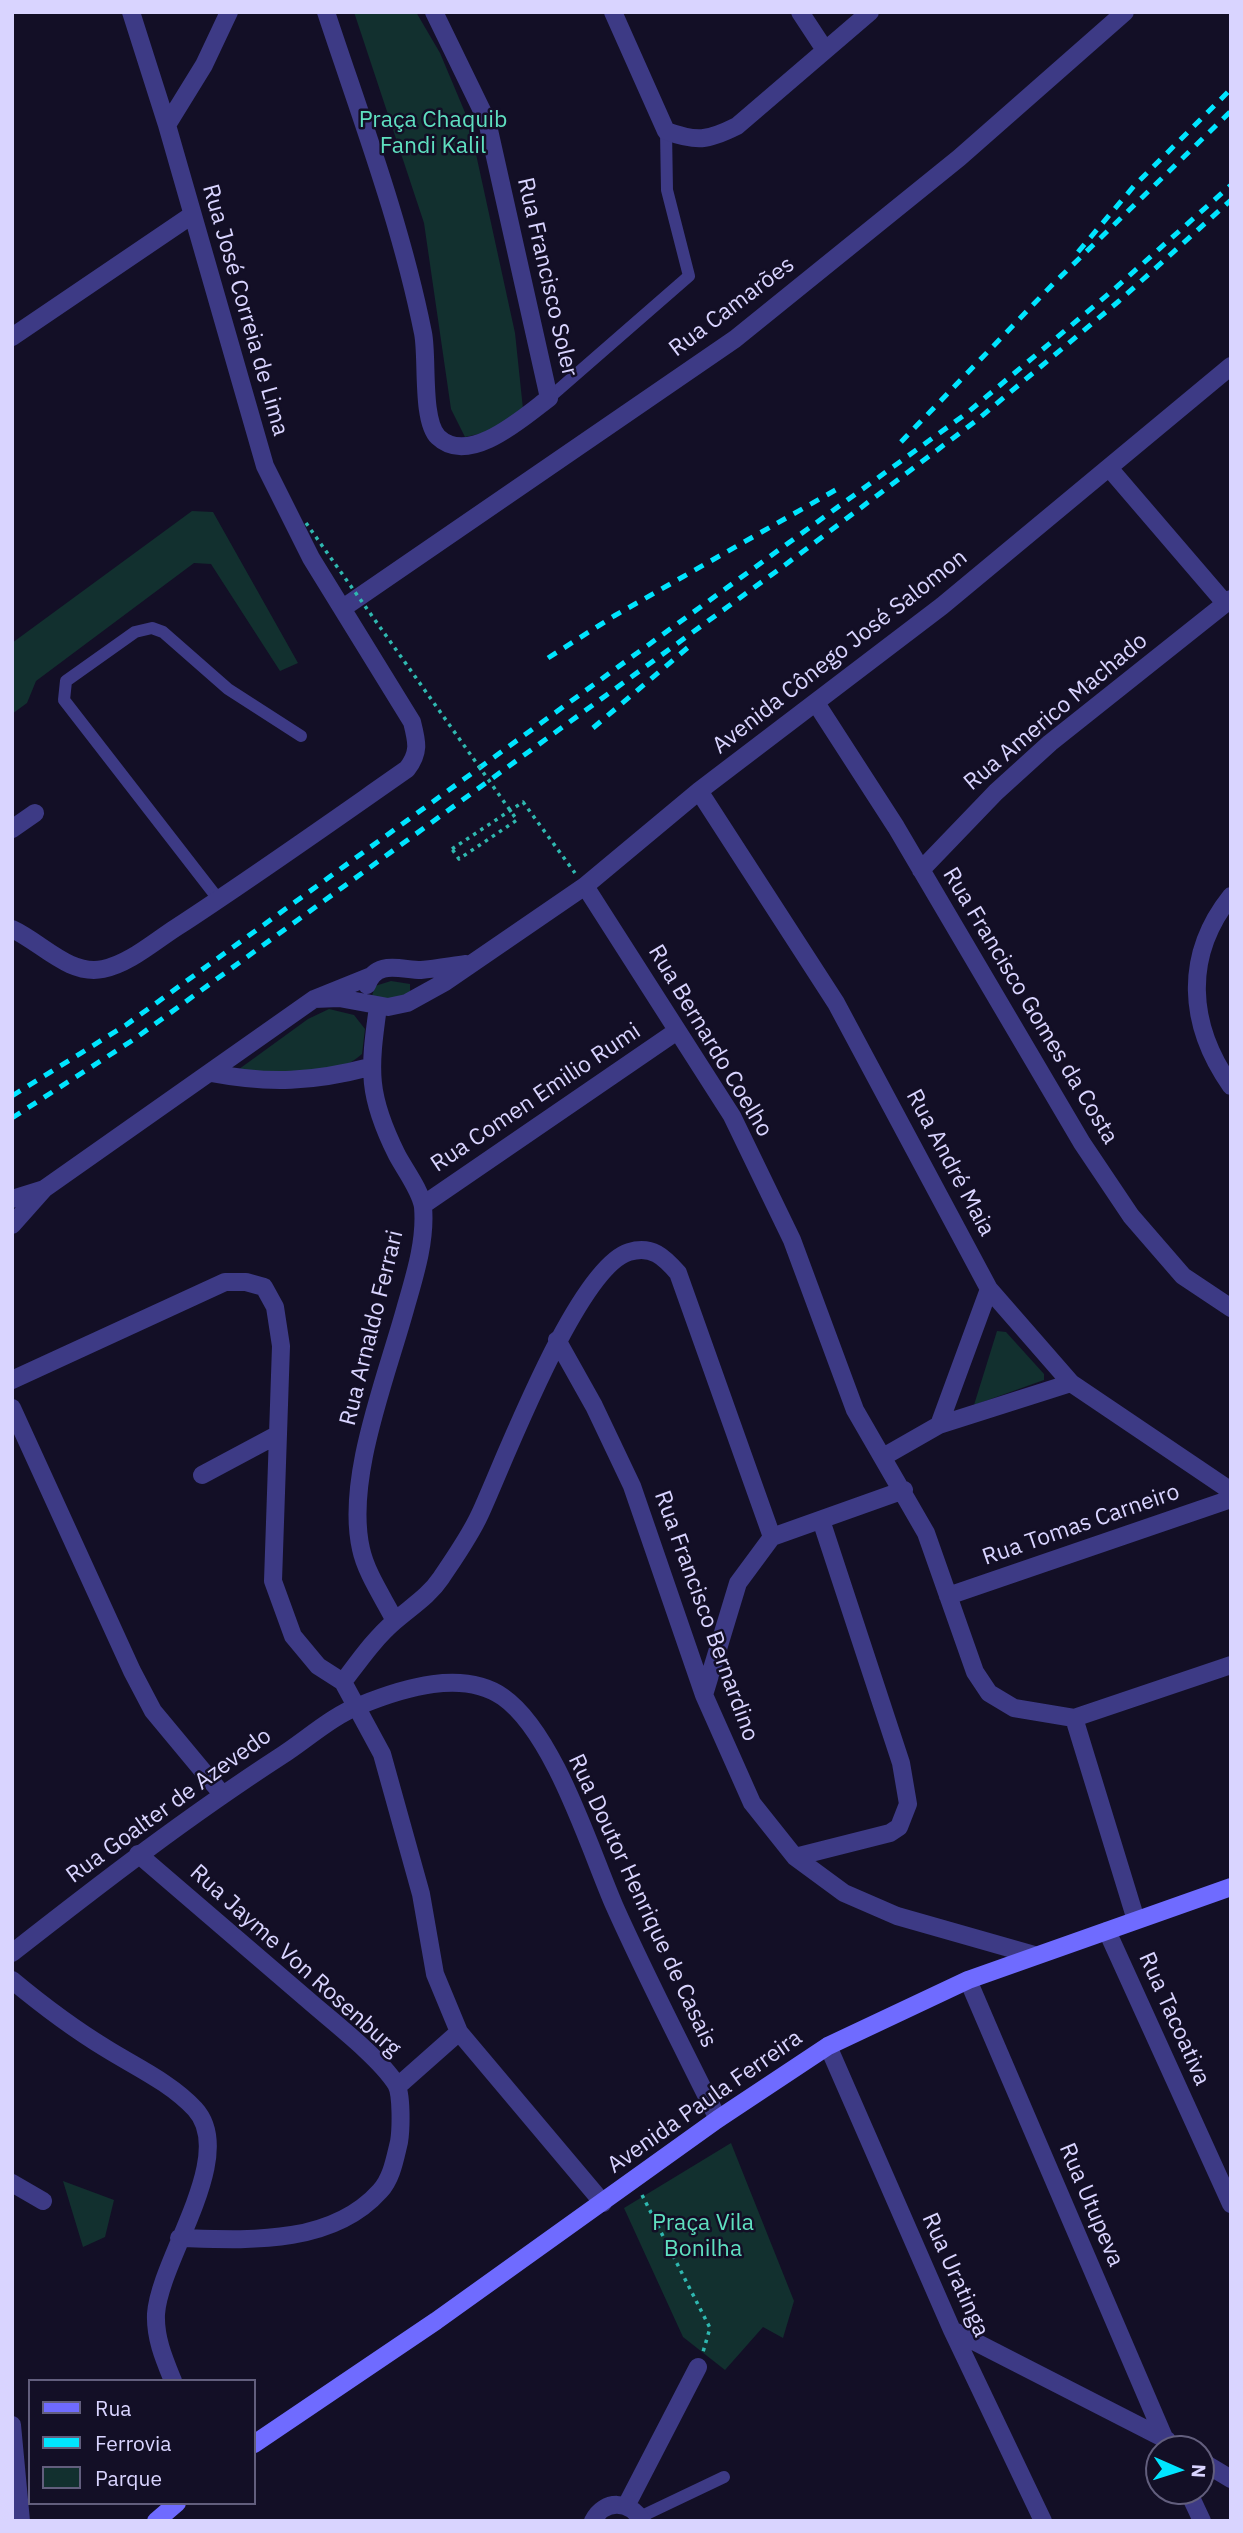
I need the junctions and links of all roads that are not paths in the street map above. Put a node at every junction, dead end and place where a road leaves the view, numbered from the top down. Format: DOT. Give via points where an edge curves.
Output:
graph roads {
  1 [pos="131,12"];
  2 [pos="229,12"];
  3 [pos="326,12"];
  4 [pos="434,12"];
  5 [pos="613,12"];
  6 [pos="800,12"];
  7 [pos="870,12"];
  8 [pos="1125,12"];
  9 [pos="825,50"];
  10 [pos="167,125"];
  11 [pos="666,131"];
  12 [pos="192,215"];
  13 [pos="12,337"];
  14 [pos="1231,366"];
  15 [pos="550,398"];
  16 [pos="1110,469"];
  17 [pos="1228,601"];
  18 [pos="343,608"];
  19 [pos="816,703"];
  20 [pos="301,736"];
  21 [pos="699,790"];
  22 [pos="35,813"];
  23 [pos="12,829"];
  24 [pos="921,870"];
  25 [pos="585,886"];
  26 [pos="1231,896"];
  27 [pos="219,900"];
  28 [pos="12,929"];
  29 [pos="469,964"];
  30 [pos="417,970"];
  31 [pos="371,976"];
  32 [pos="416,998"];
  33 [pos="314,999"];
  34 [pos="374,1005"];
  35 [pos="677,1031"];
  36 [pos="370,1066"];
  37 [pos="211,1073"];
  38 [pos="1231,1086"];
  39 [pos="44,1189"];
  40 [pos="12,1199"];
  41 [pos="423,1205"];
  42 [pos="12,1225"];
  43 [pos="989,1289"];
  44 [pos="1231,1308"];
  45 [pos="557,1340"];
  46 [pos="12,1380"];
  47 [pos="1071,1383"];
  48 [pos="12,1408"];
  49 [pos="939,1426"];
  50 [pos="275,1436"];
  51 [pos="883,1457"];
  52 [pos="202,1475"];
  53 [pos="904,1490"];
  54 [pos="1231,1491"];
  55 [pos="1231,1499"];
  56 [pos="821,1520"];
  57 [pos="772,1536"];
  58 [pos="948,1596"];
  59 [pos="395,1621"];
  60 [pos="1231,1665"];
  61 [pos="343,1682"];
  62 [pos="704,1695"];
  63 [pos="358,1705"];
  64 [pos="1074,1718"];
  65 [pos="222,1794"];
  66 [pos="138,1854"];
  67 [pos="795,1857"];
  68 [pos="1231,1887"];
  69 [pos="1136,1920"];
  70 [pos="1107,1931"];
  71 [pos="12,1953"];
  72 [pos="1034,1955"];
  73 [pos="12,1980"];
  74 [pos="968,1980"];
  75 [pos="459,2032"];
  76 [pos="828,2046"];
  77 [pos="398,2086"];
  78 [pos="718,2119"];
  79 [pos="12,2183"];
  80 [pos="43,2201"];
  81 [pos="603,2203"];
  82 [pos="1231,2204"];
  83 [pos="179,2238"];
  84 [pos="952,2330"];
  85 [pos="698,2367"];
  86 [pos="172,2379"];
  87 [pos="12,2425"];
  88 [pos="1150,2435"];
  89 [pos="1163,2435"];
  90 [pos="256,2443"];
  91 [pos="1215,2469"];
  92 [pos="724,2477"];
  93 [pos="1231,2479"];
  94 [pos="175,2505"];
  95 [pos="1195,2505"];
  96 [pos="636,2515"];
  97 [pos="20,2521"];
  98 [pos="156,2521"];
  99 [pos="593,2521"];
  100 [pos="1043,2521"];
  101 [pos="1202,2521"];
  1 -- 10 [label="street, Rua José Correia de Lima"];
  2 -- 10 [label="street" via="204,65"];
  3 -- 15 [label="street" via="389,201 424,335 429,417 436,435 460,445 494,438"];
  4 -- 15 [label="street, Rua Francisco Soler" via="488,121"];
  5 -- 11 [label="street"];
  6 -- 9 [label="street"];
  7 -- 9 [label="street"];
  8 -- 18 [label="street, Rua Camarões" via="959,158 735,339"];
  9 -- 11 [label="street" via="737,127 695,141"];
  10 -- 12 [label="street, Rua José Correia de Lima"];
  11 -- 15 [label="lane" via="667,190 689,276"];
  12 -- 13 [label="street"];
  12 -- 18 [label="street, Rua José Correia de Lima" via="265,466 311,558"];
  14 -- 16 [label="street, Avenida Cônego José Salomon"];
  16 -- 17 [label="street"];
  16 -- 19 [label="street, Avenida Cônego José Salomon"];
  17 -- 24 [label="street, Rua Americo Machado" via="1050,743"];
  18 -- 27 [label="street, Rua José Correia de Lima" via="412,722 417,756 407,769"];
  19 -- 21 [label="street, Avenida Cônego José Salomon"];
  19 -- 24 [label="street, Rua Francisco Gomes da Costa"];
  20 -- 27 [label="lane" via="228,689 163,632 152,628 135,632 66,681 64,700"];
  21 -- 25 [label="street, Avenida Cônego José Salomon"];
  21 -- 43 [label="street, Rua André Maia" via="836,1003"];
  22 -- 23 [label="street"];
  24 -- 44 [label="street, Rua Francisco Gomes da Costa" via="1082,1143 1131,1216 1183,1276"];
  25 -- 29 [label="street, Avenida Cônego José Salomon"];
  25 -- 35 [label="street, Rua Bernardo Coelho"];
  26 -- 38 [label="street" via="1213,918 1197,972 1196,1008 1217,1067"];
  27 -- 28 [label="street" via="126,960 103,969 85,969 61,960"];
  29 -- 30 [label="street, Avenida Cônego José Salomon"];
  29 -- 32 [label="street, Avenida Cônego José Salomon"];
  30 -- 31 [label="street" via="398,966"];
  30 -- 32 [label="street" via="421,982"];
  31 -- 33 [label="street"];
  31 -- 34 [label="street" via="366,993"];
  32 -- 34 [label="street" via="400,1005"];
  33 -- 34 [label="street"];
  33 -- 37 [label="street"];
  34 -- 36 [label="street, Rua Arnaldo Ferrari"];
  35 -- 41 [label="street, Rua Comen Emilio Rumi"];
  35 -- 51 [label="street, Rua Bernardo Coelho" via="732,1116 793,1240 855,1410"];
  36 -- 37 [label="street" via="340,1075 276,1083"];
  36 -- 41 [label="street, Rua Arnaldo Ferrari" via="372,1093 387,1134"];
  37 -- 39 [label="street"];
  39 -- 40 [label="street"];
  39 -- 42 [label="street"];
  41 -- 59 [label="street, Rua Arnaldo Ferrari" via="416,1272 356,1505 361,1551"];
  43 -- 47 [label="street, Rua André Maia"];
  43 -- 49 [label="street"];
  45 -- 57 [label="street" via="601,1275 626,1253 645,1250 663,1255 678,1273"];
  45 -- 59 [label="street" via="479,1517 439,1580"];
  45 -- 62 [label="street, Rua Francisco Bernardino" via="632,1486"];
  46 -- 50 [label="street" via="225,1282 246,1282 264,1287 275,1307 281,1346"];
  47 -- 49 [label="street"];
  47 -- 54 [label="street, Rua André Maia"];
  48 -- 65 [label="street" via="153,1711"];
  49 -- 51 [label="street"];
  50 -- 52 [label="street"];
  50 -- 61 [label="street" via="273,1581 293,1636 318,1666"];
  51 -- 53 [label="street, Rua Bernardo Coelho"];
  53 -- 56 [label="street"];
  53 -- 58 [label="street, Rua Bernardo Coelho" via="926,1533"];
  55 -- 58 [label="street, Rua Tomas Carneiro"];
  56 -- 57 [label="street"];
  56 -- 67 [label="street" via="901,1763 908,1804 899,1827 890,1833"];
  57 -- 62 [label="street" via="738,1583"];
  58 -- 64 [label="street, Rua Bernardo Coelho" via="975,1672 989,1693 1014,1708"];
  59 -- 61 [label="street"];
  60 -- 64 [label="street"];
  61 -- 63 [label="street"];
  62 -- 67 [label="street, Rua Francisco Bernardino" via="752,1803"];
  63 -- 65 [label="street, Rua Goalter de Azevedo"];
  63 -- 75 [label="street" via="382,1754 421,1894 435,1974"];
  63 -- 78 [label="street, Rua Doutor Henrique de Casais" via="409,1689 458,1682 480,1685 503,1697 526,1718 565,1785 615,1906"];
  64 -- 69 [label="street"];
  65 -- 66 [label="street, Rua Goalter de Azevedo"];
  66 -- 71 [label="street, Rua Goalter de Azevedo"];
  66 -- 77 [label="street, Rua Jayme Von Rosenburg" via="352,2038"];
  67 -- 72 [label="street, Rua Francisco Bernardino" via="844,1894 897,1916"];
  68 -- 69 [label="main road, Avenida Paula Ferreira"];
  69 -- 70 [label="main road, Avenida Paula Ferreira"];
  70 -- 72 [label="main road, Avenida Paula Ferreira"];
  70 -- 82 [label="street, Rua Tacoativa"];
  72 -- 74 [label="main road, Avenida Paula Ferreira"];
  73 -- 83 [label="street" via="103,2047 173,2089 207,2125 209,2146 200,2187"];
  74 -- 76 [label="main road, Avenida Paula Ferreira"];
  74 -- 89 [label="street, Rua Utupeva"];
  75 -- 77 [label="street"];
  75 -- 81 [label="street"];
  76 -- 78 [label="main road, Avenida Paula Ferreira"];
  76 -- 84 [label="street, Rua Uratinga"];
  77 -- 83 [label="street, Rua Jayme Von Rosenburg" via="401,2131 394,2166 381,2190 356,2210 323,2227 286,2236"];
  78 -- 81 [label="main road, Avenida Paula Ferreira"];
  79 -- 80 [label="street"];
  81 -- 90 [label="main road, Avenida Paula Ferreira"];
  83 -- 86 [label="street" via="156,2313 157,2338"];
  84 -- 88 [label="street"];
  84 -- 100 [label="street, Rua Uratinga"];
  85 -- 96 [label="street"];
  87 -- 97 [label="street"];
  91 -- 93 [label="street"];
  92 -- 96 [label="lane"];
  94 -- 98 [label="main road"];
  95 -- 101 [label="street"];
  96 -- 99 [label="street" via="609,2506"];
}
